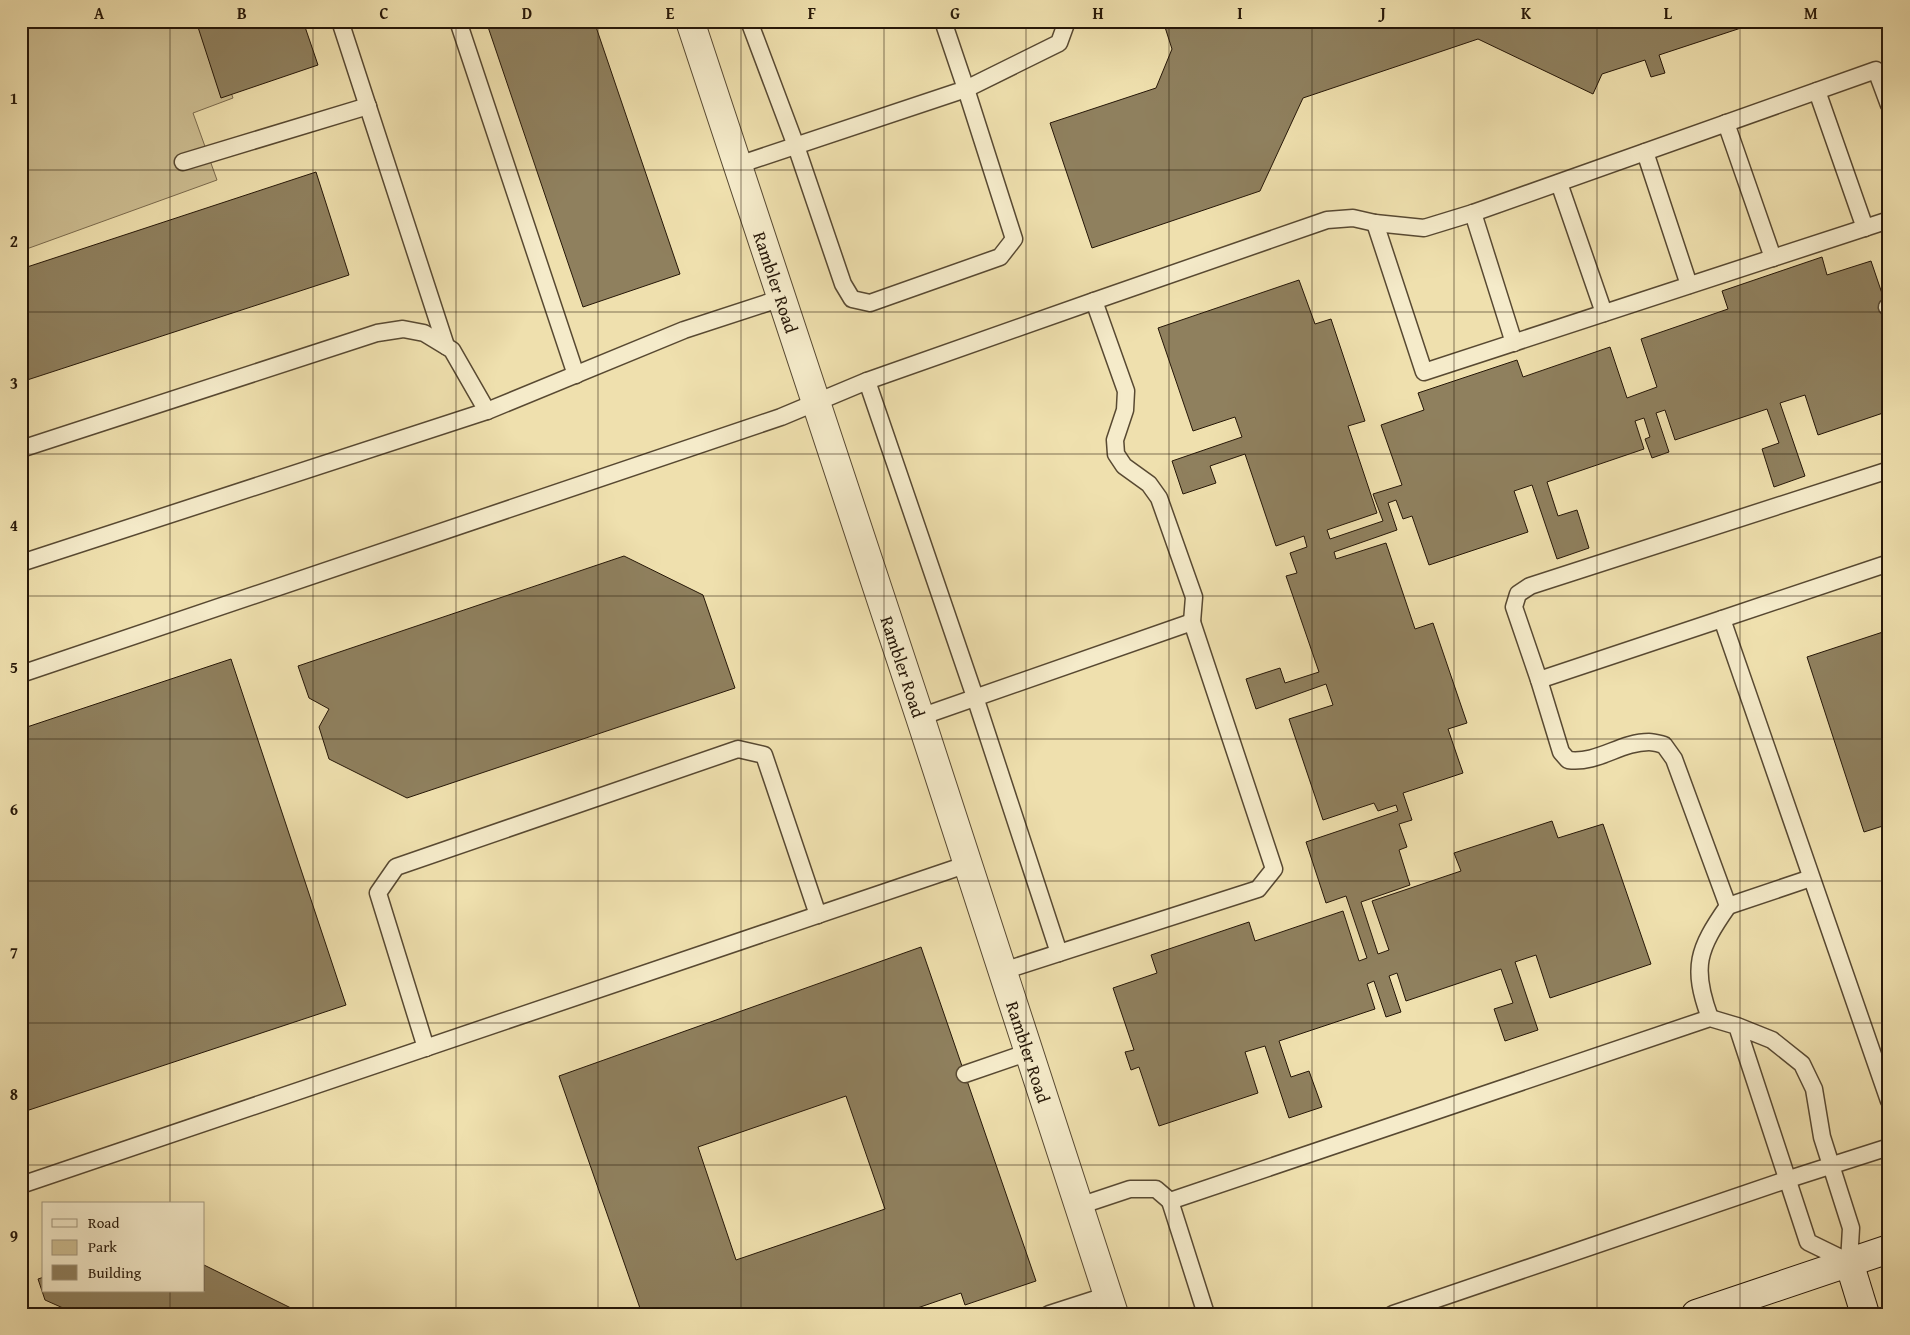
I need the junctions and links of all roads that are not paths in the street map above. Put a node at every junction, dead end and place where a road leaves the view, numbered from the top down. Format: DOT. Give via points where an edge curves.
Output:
graph roads {
  1 [pos="340,21"];
  2 [pos="458,21"];
  3 [pos="690,21"];
  4 [pos="749,21"];
  5 [pos="943,21"];
  6 [pos="1067,21"];
  7 [pos="1882,68"];
  8 [pos="966,89"];
  9 [pos="1817,91"];
  10 [pos="1889,105"];
  11 [pos="368,106"];
  12 [pos="1726,123"];
  13 [pos="796,146"];
  14 [pos="1646,152"];
  15 [pos="183,162"];
  16 [pos="738,165"];
  17 [pos="1559,183"];
  18 [pos="1473,213"];
  19 [pos="1889,220"];
  20 [pos="1375,223"];
  21 [pos="1865,228"];
  22 [pos="1773,258"];
  23 [pos="1689,285"];
  24 [pos="782,298"];
  25 [pos="1094,301"];
  26 [pos="1604,314"];
  27 [pos="1514,342"];
  28 [pos="446,346"];
  29 [pos="576,375"];
  30 [pos="867,380"];
  31 [pos="817,402"];
  32 [pos="487,411"];
  33 [pos="21,449"];
  34 [pos="1889,470"];
  35 [pos="21,563"];
  36 [pos="1889,563"];
  37 [pos="1722,619"];
  38 [pos="1192,622"];
  39 [pos="21,674"];
  40 [pos="1540,680"];
  41 [pos="976,697"];
  42 [pos="920,717"];
  43 [pos="968,864"];
  44 [pos="1811,878"];
  45 [pos="1728,906"];
  46 [pos="818,915"];
  47 [pos="1059,953"];
  48 [pos="1003,971"];
  49 [pos="1710,1018"];
  50 [pos="1737,1026"];
  51 [pos="426,1048"];
  52 [pos="1029,1052"];
  53 [pos="965,1074"];
  54 [pos="1889,1101"];
  55 [pos="1889,1147"];
  56 [pos="1830,1166"];
  57 [pos="1786,1180"];
  58 [pos="21,1185"];
  59 [pos="1170,1202"];
  60 [pos="1079,1206"];
  61 [pos="1889,1249"];
  62 [pos="1849,1262"];
  63 [pos="1111,1304"];
  64 [pos="1049,1314"];
  65 [pos="1206,1314"];
  66 [pos="1393,1314"];
  67 [pos="1696,1314"];
  68 [pos="1865,1314"];
  1 -- 11 [label="lane"];
  2 -- 29 [label="lane"];
  3 -- 16 [label="street, Rambler Road"];
  4 -- 13 [label="lane"];
  5 -- 8 [label="lane"];
  6 -- 8 [label="lane" via="1059,43"];
  7 -- 9 [label="lane"];
  7 -- 10 [label="lane"];
  8 -- 13 [label="lane"];
  8 -- 13 [label="lane" via="1014,239 1000,256 870,304 852,299 843,284"];
  9 -- 12 [label="lane"];
  9 -- 21 [label="lane"];
  11 -- 15 [label="lane"];
  11 -- 28 [label="lane"];
  12 -- 14 [label="lane"];
  12 -- 22 [label="lane"];
  13 -- 16 [label="lane"];
  14 -- 17 [label="lane"];
  14 -- 23 [label="lane"];
  16 -- 24 [label="street, Rambler Road"];
  17 -- 18 [label="lane"];
  17 -- 26 [label="lane"];
  18 -- 20 [label="lane" via="1424,228"];
  18 -- 27 [label="lane"];
  19 -- 21 [label="lane"];
  20 -- 25 [label="lane" via="1353,218 1327,220"];
  20 -- 27 [label="lane" via="1424,372"];
  21 -- 22 [label="lane"];
  22 -- 23 [label="lane"];
  23 -- 26 [label="lane"];
  24 -- 29 [label="lane" via="684,330"];
  24 -- 31 [label="street, Rambler Road"];
  25 -- 30 [label="lane"];
  25 -- 38 [label="lane" via="1126,391 1125,410 1115,440 1116,454 1124,466 1149,484 1158,498 1194,597"];
  26 -- 27 [label="lane"];
  28 -- 32 [label="lane" via="452,350"];
  28 -- 33 [label="lane" via="424,333 410,330 377,334"];
  29 -- 32 [label="lane"];
  30 -- 31 [label="lane"];
  30 -- 41 [label="lane"];
  31 -- 39 [label="lane" via="781,417"];
  31 -- 42 [label="street, Rambler Road"];
  32 -- 35 [label="lane"];
  34 -- 40 [label="lane" via="1530,586 1518,594 1514,607"];
  36 -- 37 [label="lane"];
  37 -- 40 [label="lane"];
  37 -- 44 [label="lane"];
  38 -- 41 [label="lane"];
  38 -- 47 [label="lane" via="1274,868 1258,889"];
  40 -- 45 [label="lane" via="1561,752 1568,760 1582,762 1634,744 1650,742 1664,745 1674,759"];
  41 -- 42 [label="lane"];
  41 -- 47 [label="lane"];
  42 -- 43 [label="street, Rambler Road"];
  43 -- 46 [label="lane"];
  43 -- 48 [label="street, Rambler Road"];
  44 -- 45 [label="lane"];
  44 -- 54 [label="lane"];
  45 -- 49 [label="lane" via="1709,934 1698,966 1702,995"];
  46 -- 51 [label="lane"];
  46 -- 51 [label="lane" via="764,755 738,749 729,752 396,867 378,892"];
  47 -- 48 [label="lane"];
  48 -- 52 [label="street, Rambler Road"];
  49 -- 50 [label="lane"];
  49 -- 59 [label="lane"];
  50 -- 56 [label="lane" via="1772,1040 1802,1064 1814,1089"];
  50 -- 57 [label="lane"];
  51 -- 58 [label="lane"];
  52 -- 53 [label="lane"];
  52 -- 60 [label="street, Rambler Road"];
  55 -- 56 [label="lane"];
  56 -- 57 [label="lane"];
  56 -- 62 [label="lane" via="1851,1228"];
  57 -- 62 [label="lane" via="1808,1242"];
  57 -- 66 [label="lane"];
  59 -- 60 [label="lane" via="1156,1189 1130,1189"];
  59 -- 65 [label="lane"];
  60 -- 63 [label="street, Rambler Road"];
  61 -- 62 [label="street"];
  62 -- 67 [label="street"];
  62 -- 68 [label="street"];
  63 -- 64 [label="lane"];
}
